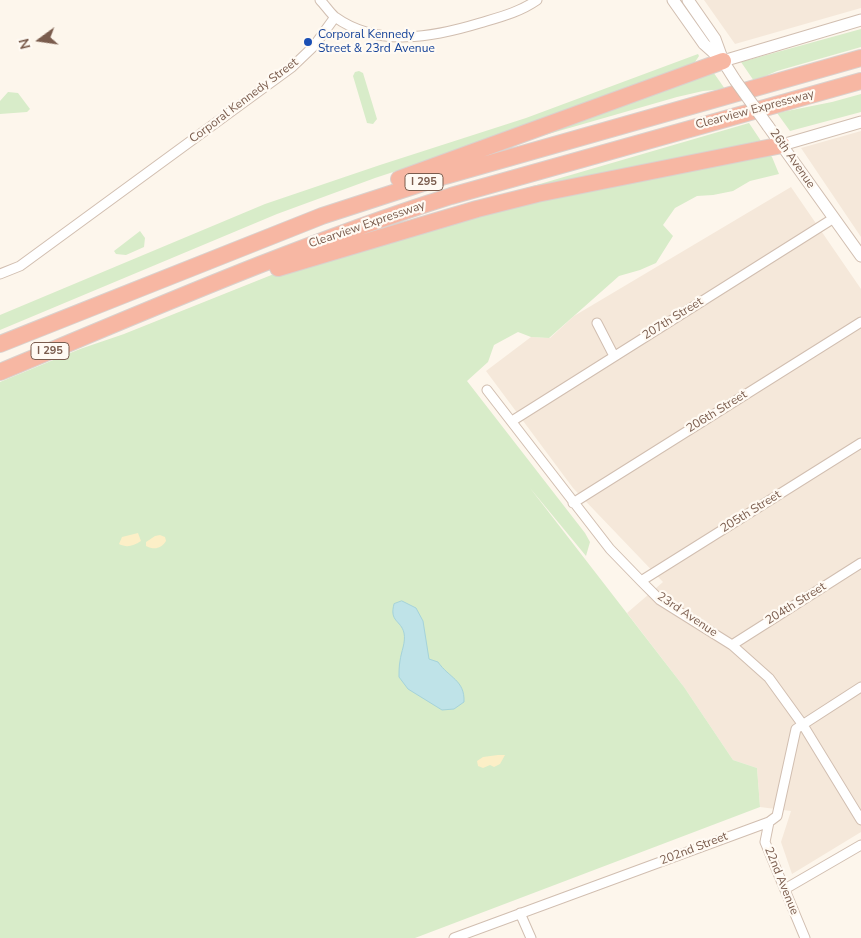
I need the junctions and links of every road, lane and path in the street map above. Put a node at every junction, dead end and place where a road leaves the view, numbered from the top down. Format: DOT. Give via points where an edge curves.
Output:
graph roads {
  1 [pos="320,0"];
  2 [pos="537,0"];
  3 [pos="673,0"];
  4 [pos="688,0"];
  5 [pos="335,17"];
  6 [pos="861,20"];
  7 [pos="861,58"];
  8 [pos="723,61"];
  9 [pos="861,82"];
  10 [pos="861,122"];
  11 [pos="782,145"];
  12 [pos="834,218"];
  13 [pos="861,256"];
  14 [pos="0,274"];
  15 [pos="861,322"];
  16 [pos="597,323"];
  17 [pos="101,330"];
  18 [pos="0,344"];
  19 [pos="614,356"];
  20 [pos="0,372"];
  21 [pos="487,390"];
  22 [pos="512,421"];
  23 [pos="861,442"];
  24 [pos="573,503"];
  25 [pos="861,563"];
  26 [pos="640,581"];
  27 [pos="732,645"];
  28 [pos="861,687"];
  29 [pos="803,725"];
  30 [pos="861,820"];
  31 [pos="769,822"];
  32 [pos="861,845"];
  33 [pos="785,889"];
  34 [pos="520,913"];
  35 [pos="454,938"];
  36 [pos="531,938"];
  37 [pos="805,938"];
  1 -- 5 [label="street"];
  2 -- 5 [label="street" via="510,14 455,31 423,36 388,37 362,31"];
  3 -- 8 [label="street, 26th Avenue" via="704,44"];
  4 -- 8 [label="street, 26th Avenue" via="715,39"];
  5 -- 14 [label="street, Corporal Kennedy Street" via="314,46 292,67 20,266"];
  6 -- 8 [label="street"];
  7 -- 18 [label="highway, Clearview Expressway / I 295" via="386,194 322,216"];
  8 -- 11 [label="street, 26th Avenue, bridge"];
  8 -- 18 [label="highway" via="322,208"];
  9 -- 17 [label="highway, Clearview Expressway / I 295" via="391,215 269,260"];
  10 -- 11 [label="street"];
  11 -- 12 [label="street, 26th Avenue"];
  11 -- 17 [label="highway" via="477,209 289,264"];
  12 -- 13 [label="street, 26th Avenue"];
  12 -- 19 [label="street, 207th Street"];
  15 -- 24 [label="street, 206th Street"];
  16 -- 19 [label="street"];
  17 -- 20 [label="highway, Clearview Expressway / I 295"];
  19 -- 22 [label="street, 207th Street"];
  21 -- 22 [label="street, 23rd Avenue"];
  22 -- 24 [label="street, 23rd Avenue"];
  23 -- 26 [label="street, 205th Street"];
  24 -- 26 [label="street, 23rd Avenue"];
  25 -- 27 [label="street, 204th Street"];
  26 -- 27 [label="street, 23rd Avenue" via="660,600"];
  27 -- 29 [label="street, 23rd Avenue" via="769,678"];
  28 -- 29 [label="street"];
  29 -- 30 [label="street, 23rd Avenue"];
  29 -- 31 [label="street" via="796,729 777,816"];
  31 -- 33 [label="street, 22nd Avenue" via="765,842"];
  31 -- 34 [label="street, 202nd Street"];
  32 -- 33 [label="street"];
  33 -- 37 [label="street, 22nd Avenue"];
  34 -- 35 [label="street, 202nd Street"];
  34 -- 36 [label="street"];
}
